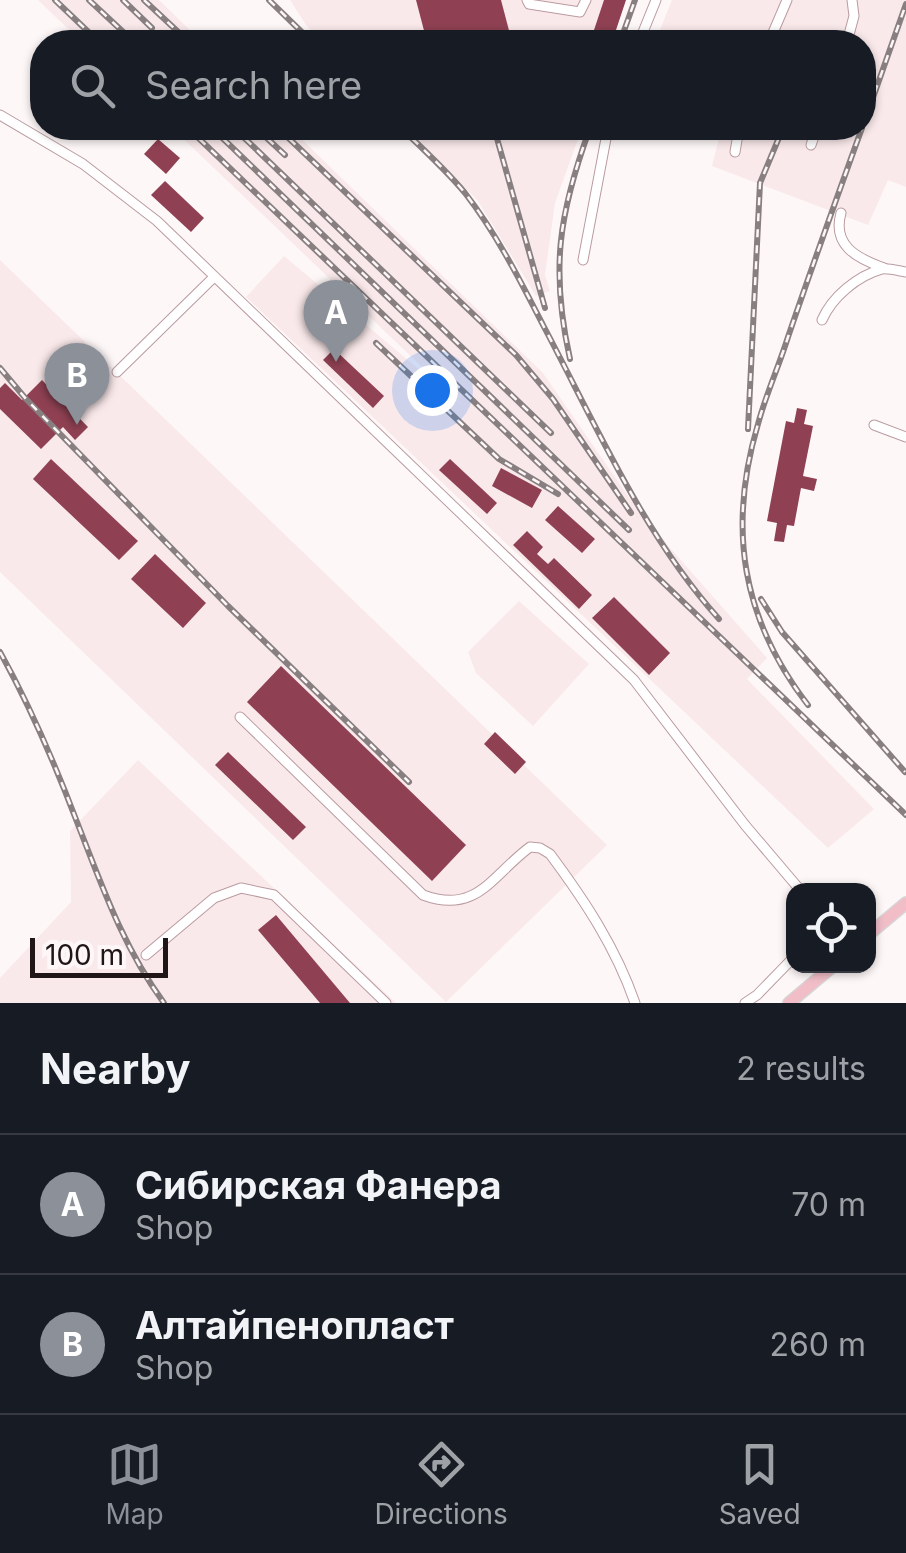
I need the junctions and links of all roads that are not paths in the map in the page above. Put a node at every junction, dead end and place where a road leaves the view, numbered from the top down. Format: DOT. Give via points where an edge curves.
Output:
graph roads {
  1 [pos="527,0"];
  2 [pos="586,0"];
  3 [pos="656,0"];
  4 [pos="787,0"];
  5 [pos="852,0"];
  6 [pos="643,30"];
  7 [pos="774,30"];
  8 [pos="850,30"];
  9 [pos="0,115"];
  10 [pos="30,132"];
  11 [pos="43,140"];
  12 [pos="606,140"];
  13 [pos="737,140"];
  14 [pos="813,140"];
  15 [pos="811,146"];
  16 [pos="735,152"];
  17 [pos="841,212"];
  18 [pos="583,260"];
  19 [pos="884,268"];
  20 [pos="906,272"];
  21 [pos="214,276"];
  22 [pos="822,320"];
  23 [pos="116,372"];
  24 [pos="874,426"];
  25 [pos="906,437"];
  26 [pos="240,717"];
  27 [pos="795,883"];
  28 [pos="906,903"];
  29 [pos="876,928"];
  30 [pos="146,955"];
  31 [pos="786,965"];
  32 [pos="825,973"];
  33 [pos="386,1003"];
  34 [pos="636,1003"];
  35 [pos="744,1003"];
  36 [pos="789,1003"];
  1 -- 2 [label="street" via="580,12"];
  3 -- 6 [label="street"];
  4 -- 7 [label="street"];
  5 -- 8 [label="street"];
  9 -- 10 [label="street"];
  11 -- 21 [label="street" via="158,221"];
  12 -- 18 [label="street"];
  13 -- 16 [label="street"];
  14 -- 15 [label="street"];
  17 -- 19 [label="street" via="838,236 844,246"];
  19 -- 20 [label="street"];
  19 -- 22 [label="street" via="840,293"];
  21 -- 23 [label="street"];
  21 -- 27 [label="street" via="634,680"];
  24 -- 25 [label="street"];
  26 -- 34 [label="street" via="423,895 462,901 530,847 550,854 600,926"];
  28 -- 29 [label="main road"];
  30 -- 33 [label="street" via="214,898 241,888 274,896"];
  31 -- 35 [label="street"];
  32 -- 36 [label="main road"];
}
